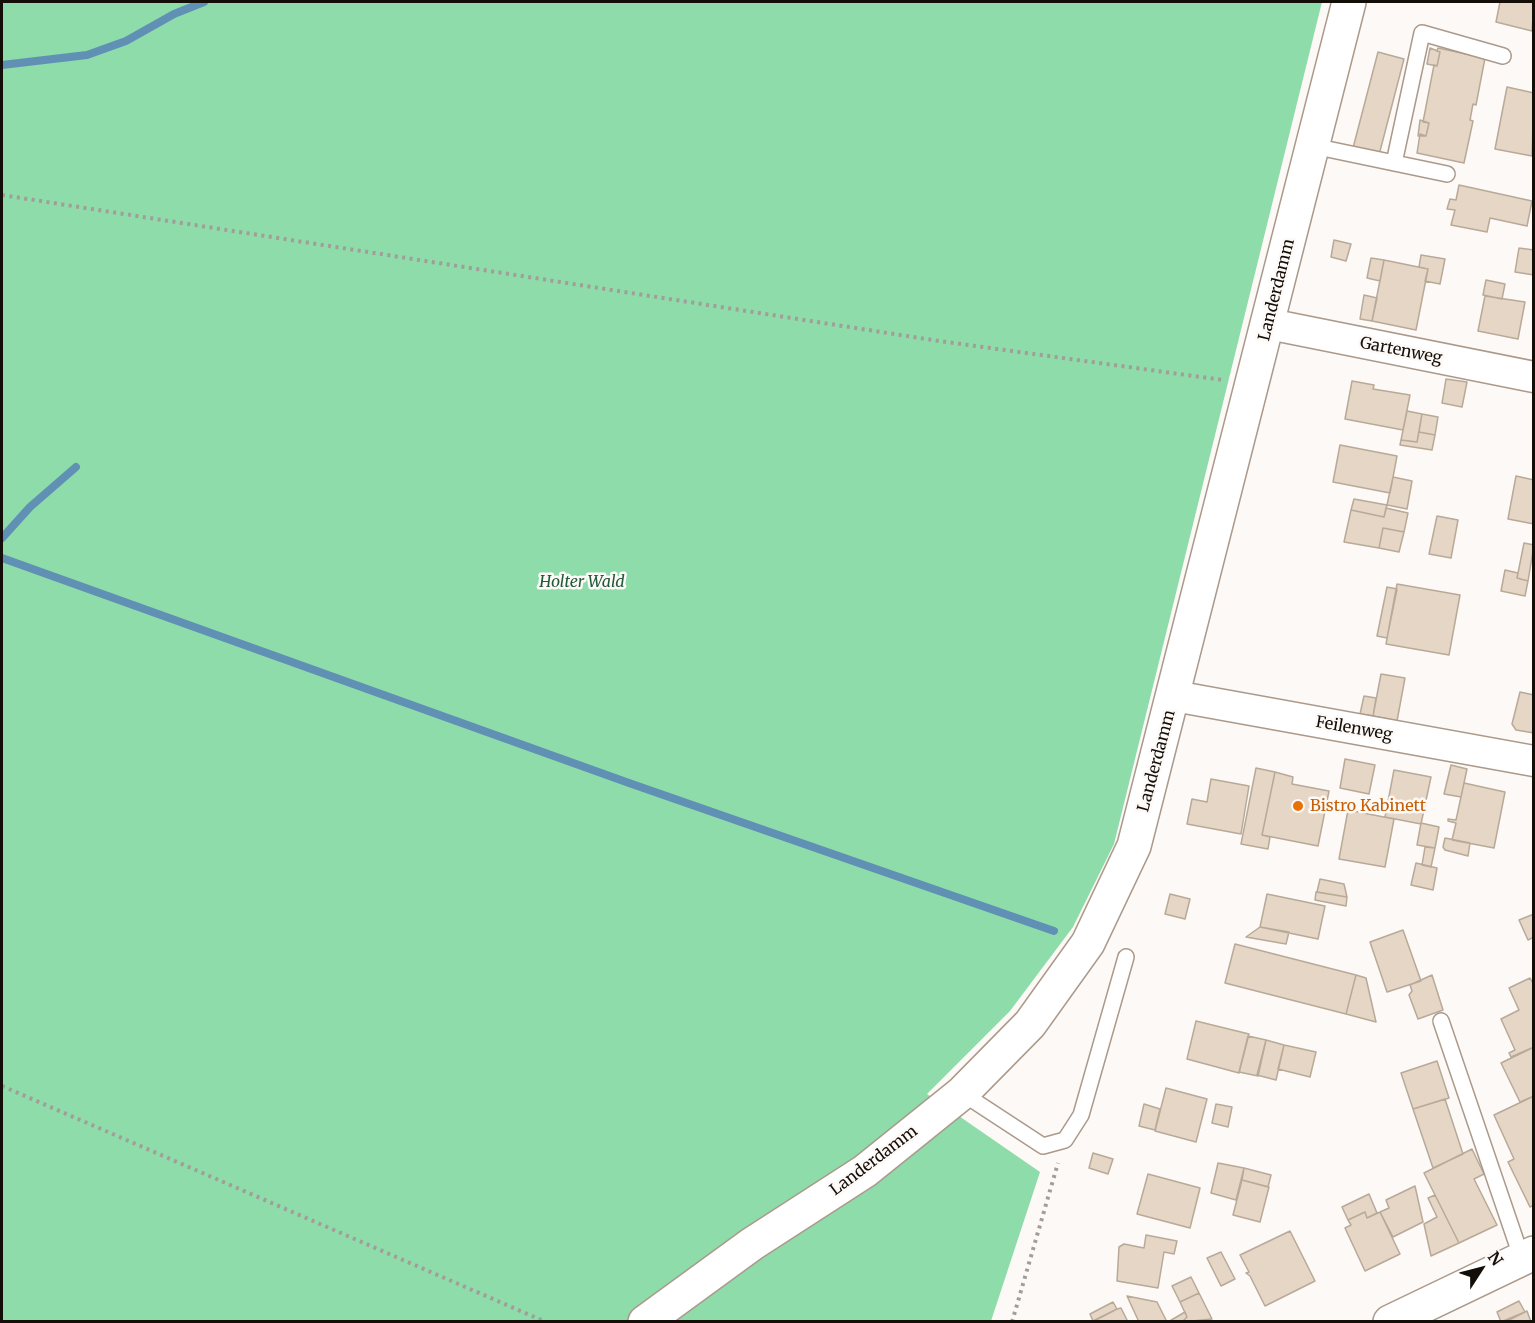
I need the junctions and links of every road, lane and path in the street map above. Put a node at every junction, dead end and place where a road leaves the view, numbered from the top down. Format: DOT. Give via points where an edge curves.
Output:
graph roads {
  1 [pos="1349,2"];
  2 [pos="1503,56"];
  3 [pos="1313,146"];
  4 [pos="1394,163"];
  5 [pos="1448,174"];
  6 [pos="2,195"];
  7 [pos="1269,324"];
  8 [pos="1533,377"];
  9 [pos="1253,384"];
  10 [pos="1174,696"];
  11 [pos="1533,761"];
  12 [pos="1126,957"];
  13 [pos="1441,1021"];
  14 [pos="2,1086"];
  15 [pos="962,1093"];
  16 [pos="1528,1256"];
  17 [pos="1434,1312"];
  18 [pos="546,1322"];
  19 [pos="645,1322"];
  20 [pos="1390,1322"];
  1 -- 3 [label="main road, Landerdamm"];
  2 -- 4 [label="lane" via="1422,33"];
  3 -- 4 [label="lane"];
  3 -- 7 [label="main road, Landerdamm"];
  4 -- 5 [label="lane"];
  6 -- 9 [label="path" via="939,342"];
  7 -- 8 [label="street, Gartenweg"];
  7 -- 9 [label="main road, Landerdamm"];
  9 -- 10 [label="main road, Landerdamm"];
  10 -- 11 [label="street, Feilenweg"];
  10 -- 15 [label="main road, Landerdamm" via="1134,846 1088,943 1029,1024"];
  12 -- 15 [label="lane" via="1081,1115 1065,1140 1044,1146"];
  13 -- 16 [label="lane"];
  14 -- 18 [label="path"];
  15 -- 19 [label="main road, Landerdamm" via="865,1172 752,1244"];
  16 -- 17 [label="main road"];
  17 -- 20 [label="main road"];
}
